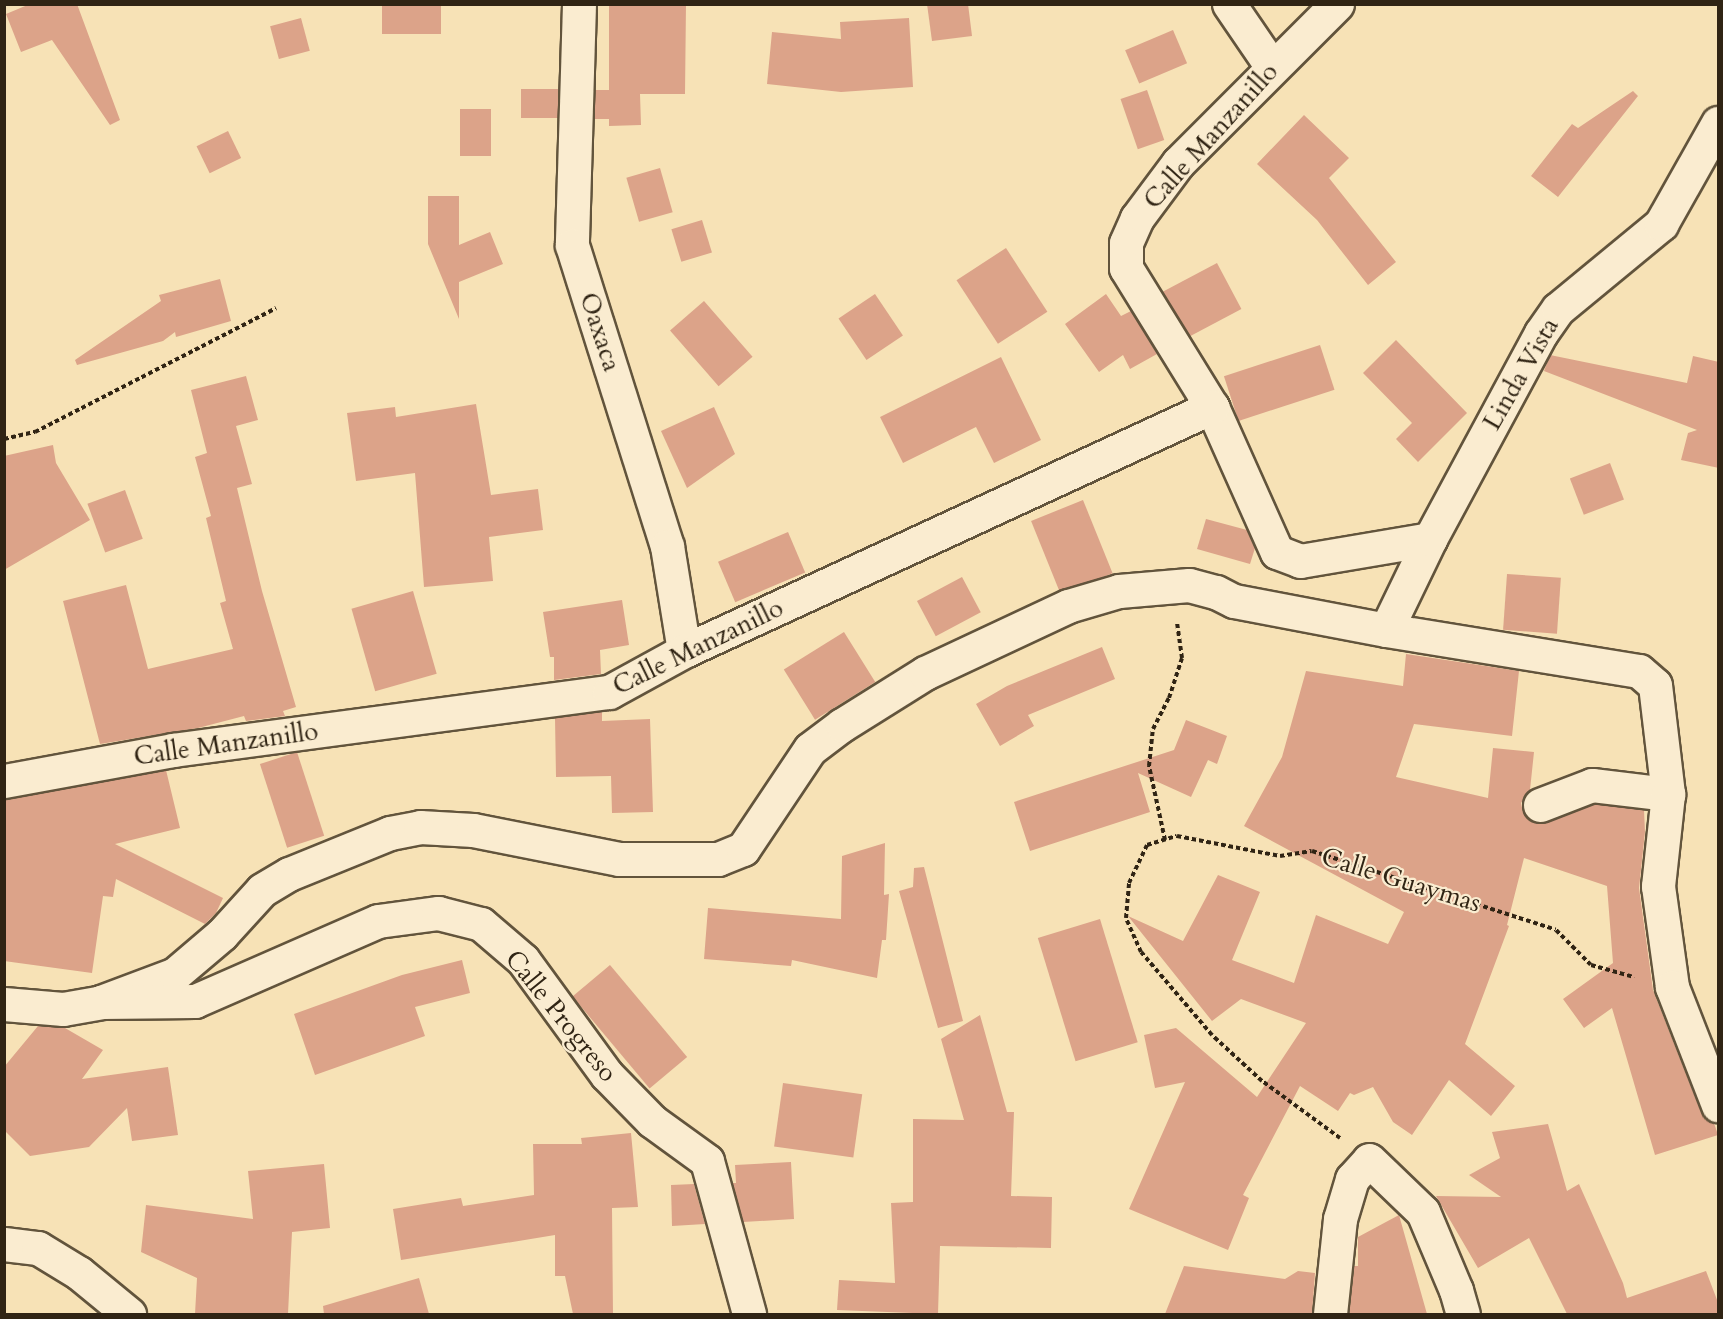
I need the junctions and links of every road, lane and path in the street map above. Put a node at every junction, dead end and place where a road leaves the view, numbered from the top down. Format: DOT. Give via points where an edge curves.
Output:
graph roads {
  1 [pos="579,4"];
  2 [pos="1229,4"];
  3 [pos="1337,4"];
  4 [pos="1272,67"];
  5 [pos="1719,123"];
  6 [pos="276,308"];
  7 [pos="1212,407"];
  8 [pos="4,439"];
  9 [pos="1430,539"];
  10 [pos="1176,618"];
  11 [pos="1386,630"];
  12 [pos="684,651"];
  13 [pos="4,781"];
  14 [pos="1668,794"];
  15 [pos="1540,805"];
  16 [pos="1165,840"];
  17 [pos="1672,987"];
  18 [pos="101,1002"];
  19 [pos="4,1004"];
  20 [pos="1719,1105"];
  21 [pos="1369,1160"];
  22 [pos="4,1244"];
  23 [pos="129,1314"];
  24 [pos="749,1314"];
  25 [pos="1329,1314"];
  26 [pos="1463,1314"];
  1 -- 12 [label="street, Oaxaca" via="572,245 668,546"];
  2 -- 4 [label="street"];
  3 -- 4 [label="street, Calle Manzanillo"];
  4 -- 7 [label="street, Calle Manzanillo" via="1178,163 1137,218 1126,243 1126,268"];
  5 -- 9 [label="street, Linda Vista" via="1661,224 1558,309 1541,333"];
  6 -- 8 [label="path" via="35,432"];
  7 -- 9 [label="street, Calle Manzanillo" via="1277,552 1300,561"];
  7 -- 12 [label="street, Calle Manzanillo"];
  9 -- 11 [label="street, Linda Vista"];
  10 -- 16 [label="path" via="1182,658 1169,698 1153,729 1149,766"];
  11 -- 14 [label="street" via="1639,671 1655,685"];
  11 -- 18 [label="street" via="1234,601 1189,585 1119,591 1094,598 972,649 925,673 842,725 810,749 743,849 718,859 619,860 473,830 420,827 390,833 290,874 262,890 222,934 175,974"];
  12 -- 13 [label="street, Calle Manzanillo" via="609,692 173,750"];
  14 -- 15 [label="street" via="1592,785"];
  14 -- 17 [label="street" via="1658,886"];
  16 -- 17 [label="path, Calle Guaymas" via="1178,836 1280,856 1312,851 1556,930 1590,965"];
  16 -- 21 [label="path" via="1147,845 1129,883 1126,918 1141,951 1212,1035 1262,1082"];
  17 -- 20 [label="street"];
  18 -- 19 [label="street, Calle Progreso" via="63,1009"];
  18 -- 24 [label="street, Calle Progreso" via="195,1001 378,921 438,913 481,924 523,960 606,1075 652,1121 707,1161"];
  21 -- 25 [label="street" via="1352,1179 1340,1219"];
  21 -- 26 [label="street" via="1423,1212"];
  22 -- 23 [label="street" via="38,1248 79,1273"];
}
